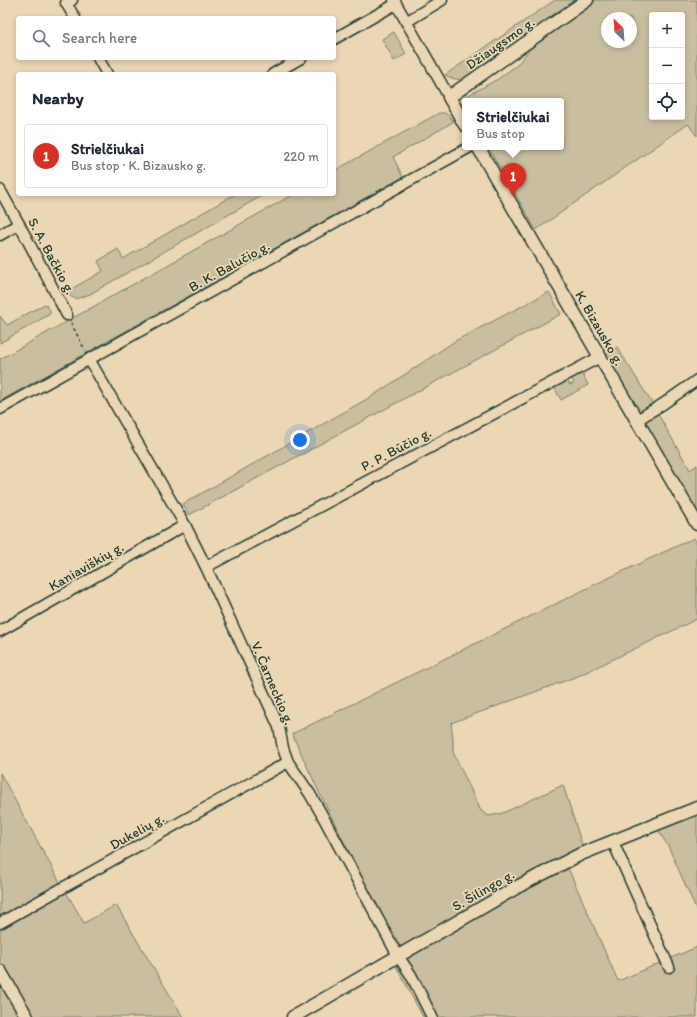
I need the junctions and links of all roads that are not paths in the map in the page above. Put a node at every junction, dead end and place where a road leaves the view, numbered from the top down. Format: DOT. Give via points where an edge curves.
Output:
graph roads {
  1 [pos="72,0"];
  2 [pos="442,0"];
  3 [pos="587,0"];
  4 [pos="395,2"];
  5 [pos="74,16"];
  6 [pos="406,22"];
  7 [pos="336,38"];
  8 [pos="99,60"];
  9 [pos="298,60"];
  10 [pos="106,72"];
  11 [pos="276,72"];
  12 [pos="449,97"];
  13 [pos="462,120"];
  14 [pos="465,150"];
  15 [pos="480,150"];
  16 [pos="0,190"];
  17 [pos="19,224"];
  18 [pos="0,235"];
  19 [pos="67,315"];
  20 [pos="600,357"];
  21 [pos="89,359"];
  22 [pos="697,380"];
  23 [pos="0,409"];
  24 [pos="637,420"];
  25 [pos="697,524"];
  26 [pos="185,525"];
  27 [pos="206,567"];
  28 [pos="0,631"];
  29 [pos="288,762"];
  30 [pos="697,808"];
  31 [pos="613,842"];
  32 [pos="0,923"];
  33 [pos="398,956"];
  34 [pos="669,967"];
  35 [pos="0,972"];
  36 [pos="27,1017"];
  37 [pos="293,1017"];
  38 [pos="432,1017"];
  1 -- 5 [label="street" via="66,3"];
  2 -- 6 [label="street"];
  3 -- 12 [label="street, Džiaugsmo g."];
  4 -- 6 [label="street"];
  4 -- 7 [label="street"];
  6 -- 12 [label="street"];
  8 -- 10 [label="street"];
  9 -- 11 [label="street"];
  12 -- 13 [label="street"];
  14 -- 21 [label="street, B. K. Balučio g."];
  15 -- 20 [label="street, K. Bizausko g."];
  16 -- 17 [label="street, S. A. Bačkio g."];
  17 -- 18 [label="street"];
  17 -- 19 [label="street, S. A. Bačkio g."];
  20 -- 24 [label="street, K. Bizausko g."];
  20 -- 27 [label="street, P. P. Būčio g."];
  21 -- 23 [label="street, B. K. Balučio g."];
  21 -- 26 [label="street, V. Čarneckio g."];
  22 -- 24 [label="street"];
  24 -- 25 [label="street, K. Bizausko g."];
  26 -- 27 [label="street, V. Čarneckio g."];
  26 -- 28 [label="street, Kaniaviškių g."];
  27 -- 29 [label="street, V. Čarneckio g." via="279,728"];
  29 -- 32 [label="street, Dukelių g."];
  29 -- 33 [label="street, V. Čarneckio g." via="310,794"];
  30 -- 31 [label="street, S. Šilingo g."];
  31 -- 33 [label="street, S. Šilingo g." via="581,854 519,886"];
  31 -- 34 [label="street"];
  33 -- 37 [label="street, S. Šilingo g."];
  33 -- 38 [label="street, V. Čarneckio g." via="411,975"];
  35 -- 36 [label="street"];
}
